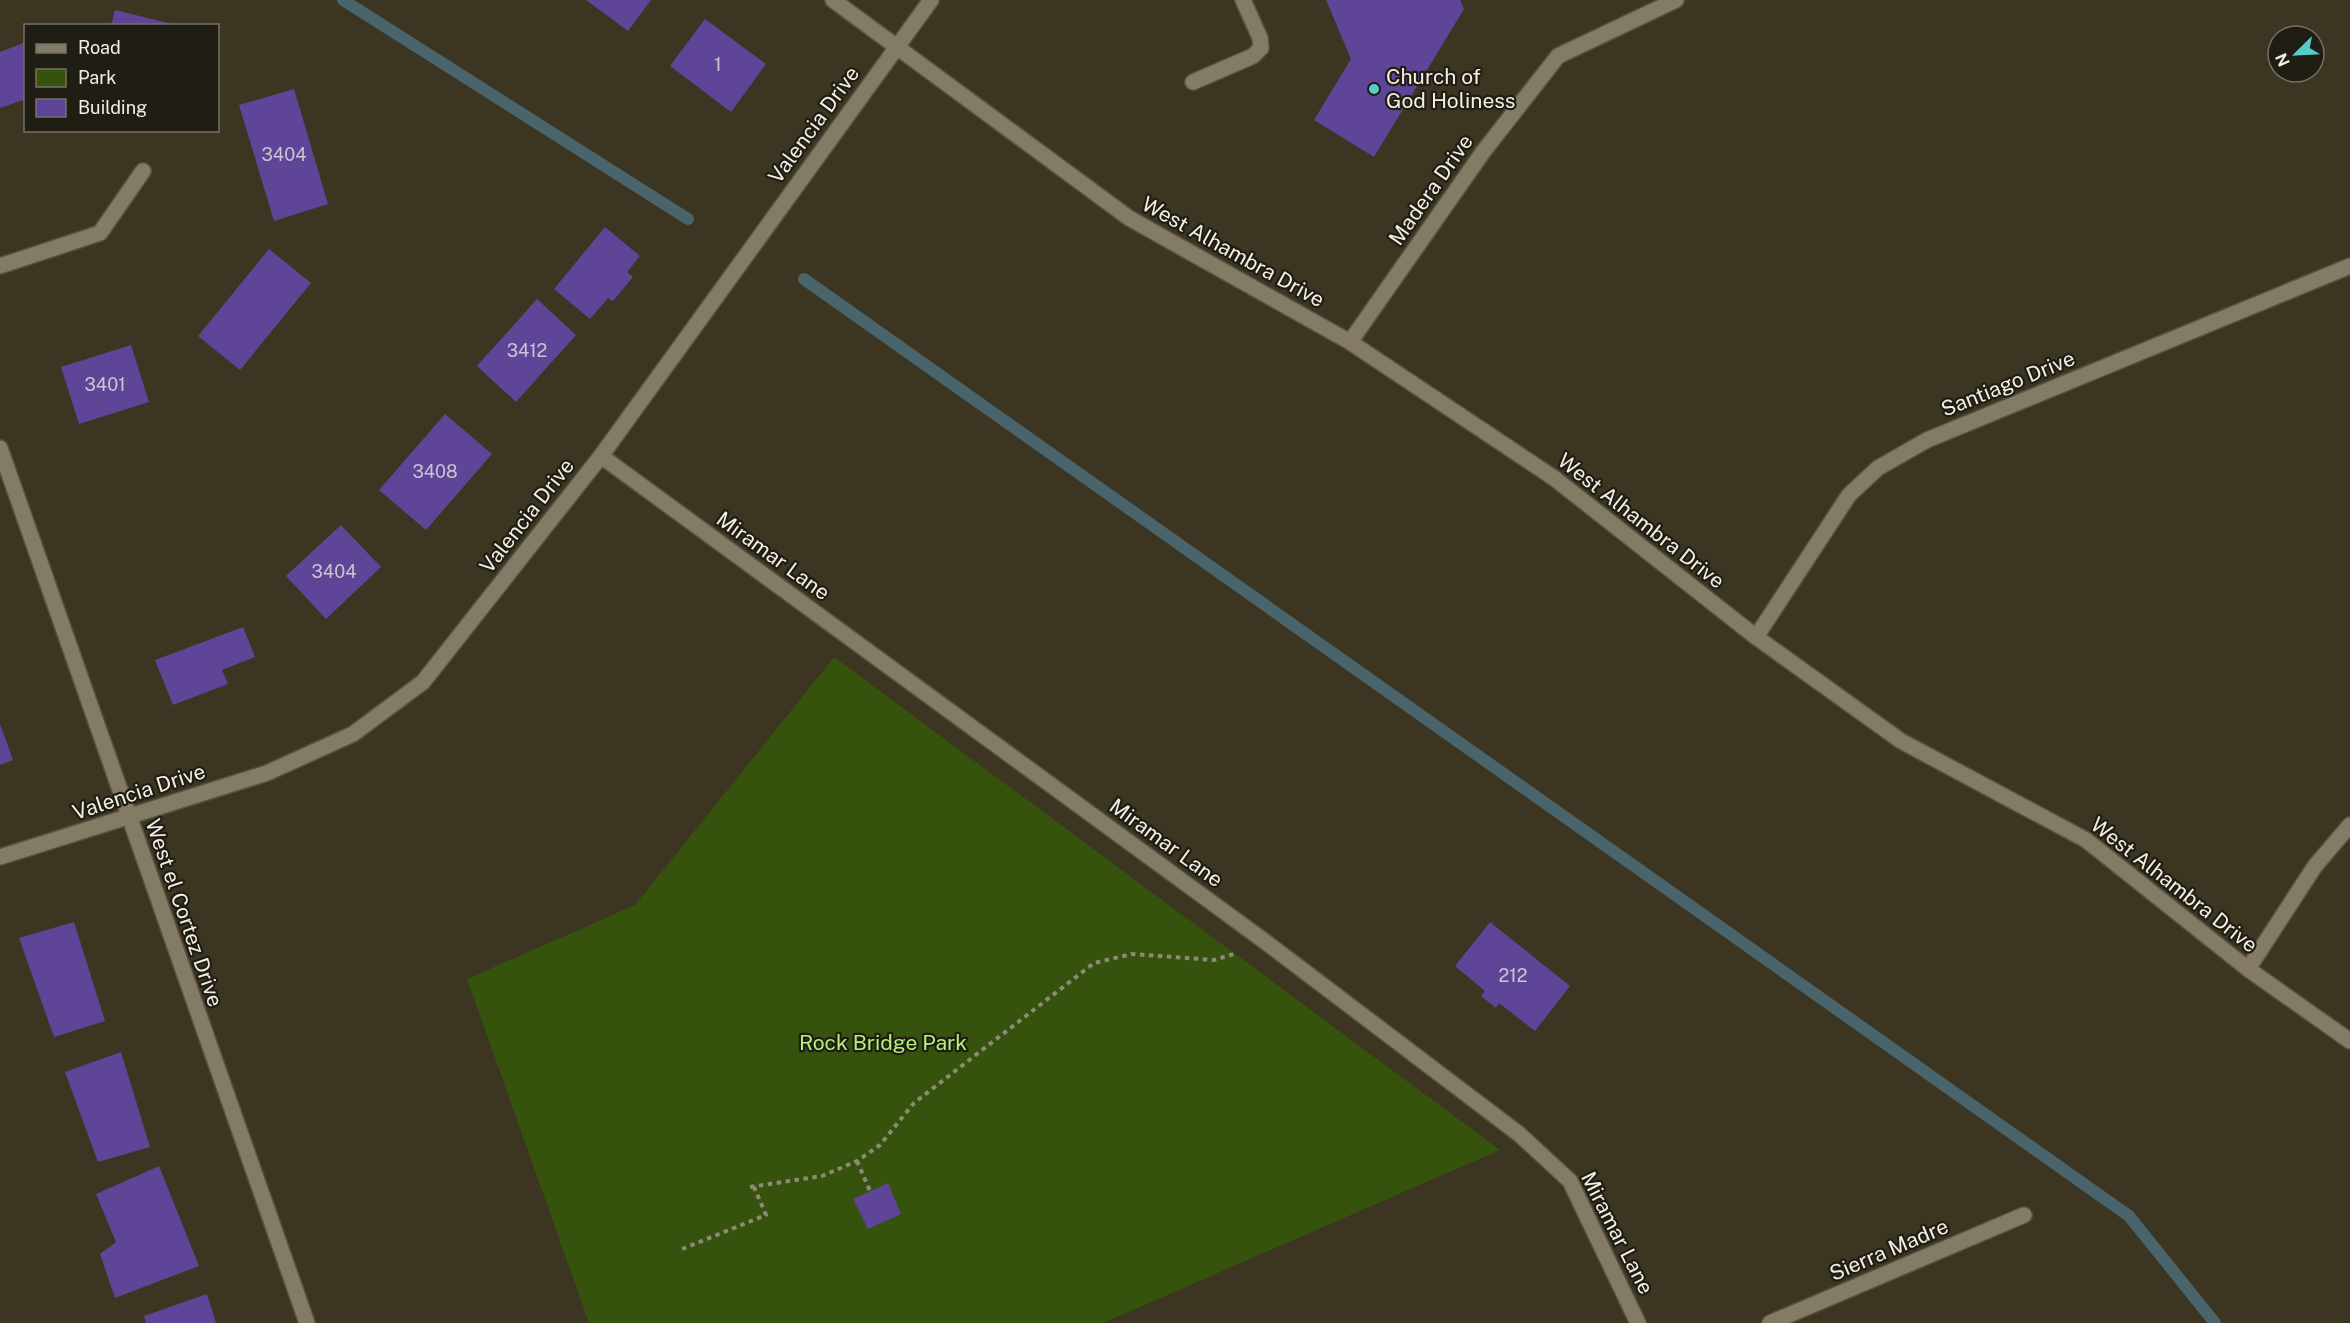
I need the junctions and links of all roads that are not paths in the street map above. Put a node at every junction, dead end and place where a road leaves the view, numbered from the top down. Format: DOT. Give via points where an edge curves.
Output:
graph roads {
  1 [pos="833,0"];
  2 [pos="931,0"];
  3 [pos="1243,0"];
  4 [pos="1676,0"];
  5 [pos="896,47"];
  6 [pos="1193,82"];
  7 [pos="143,171"];
  8 [pos="0,266"];
  9 [pos="2350,266"];
  10 [pos="1350,342"];
  11 [pos="0,448"];
  12 [pos="601,456"];
  13 [pos="1756,637"];
  14 [pos="129,818"];
  15 [pos="2350,825"];
  16 [pos="0,857"];
  17 [pos="2248,969"];
  18 [pos="2350,1041"];
  19 [pos="2024,1215"];
  20 [pos="307,1323"];
  21 [pos="1638,1323"];
  22 [pos="1770,1323"];
  1 -- 5 [label="street, West Alhambra Drive"];
  2 -- 5 [label="street, Valencia Drive"];
  3 -- 6 [label="street" via="1261,48 1253,56"];
  4 -- 10 [label="street, Madera Drive" via="1558,56 1484,152"];
  5 -- 10 [label="street, West Alhambra Drive" via="1129,218"];
  5 -- 12 [label="street, Valencia Drive"];
  7 -- 8 [label="street" via="100,233"];
  9 -- 13 [label="street, Santiago Drive" via="1898,455 1849,495"];
  10 -- 13 [label="street, West Alhambra Drive" via="1554,478"];
  11 -- 14 [label="street, West el Cortez Drive"];
  12 -- 14 [label="street, Valencia Drive" via="423,682 354,734 267,773"];
  12 -- 21 [label="street, Miramar Lane" via="1267,943 1519,1134 1570,1181"];
  13 -- 17 [label="street, West Alhambra Drive" via="1901,741 2085,840"];
  14 -- 16 [label="street, Valencia Drive"];
  14 -- 20 [label="street, West el Cortez Drive"];
  15 -- 17 [label="street" via="2315,866"];
  17 -- 18 [label="street, West Alhambra Drive"];
  19 -- 22 [label="street, Sierra Madre"];
}
